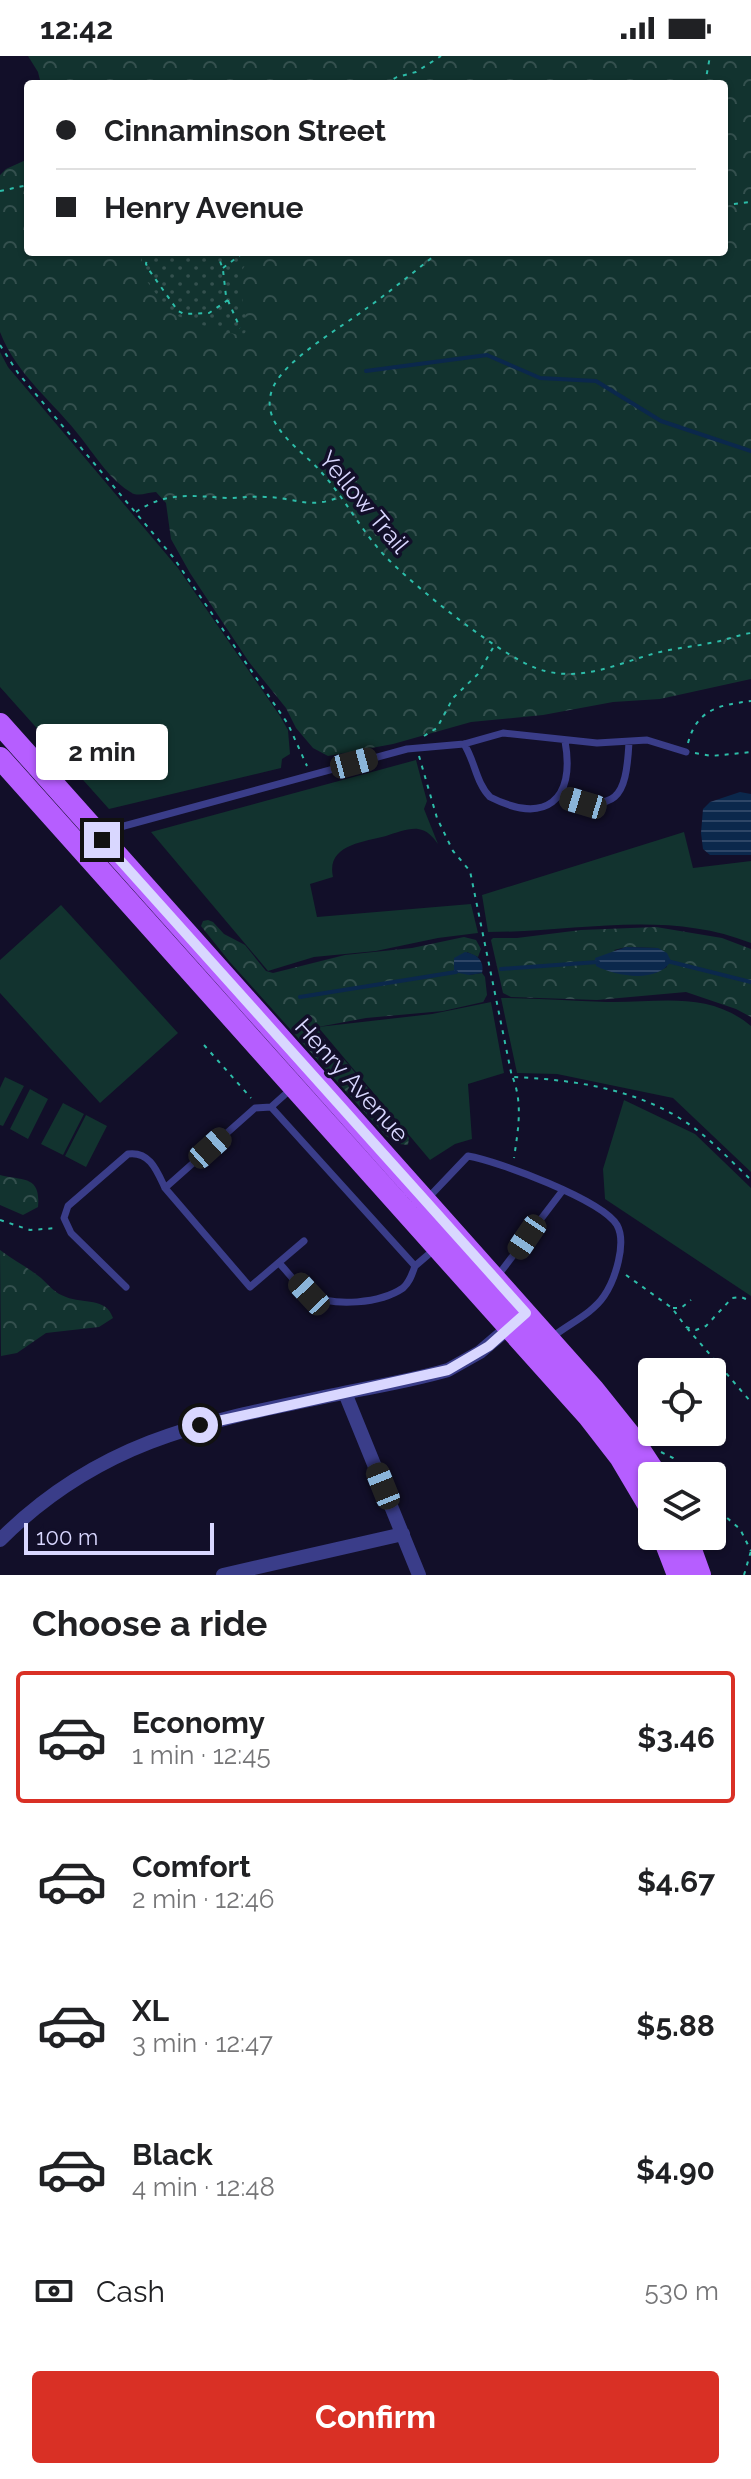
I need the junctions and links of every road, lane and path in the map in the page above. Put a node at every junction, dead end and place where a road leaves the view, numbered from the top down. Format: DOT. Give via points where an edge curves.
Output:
graph roads {
  1 [pos="441,56"];
  2 [pos="710,56"];
  3 [pos="392,80"];
  4 [pos="706,80"];
  5 [pos="24,186"];
  6 [pos="0,191"];
  7 [pos="751,202"];
  8 [pos="728,205"];
  9 [pos="147,256"];
  10 [pos="218,256"];
  11 [pos="239,256"];
  12 [pos="434,256"];
  13 [pos="222,269"];
  14 [pos="228,300"];
  15 [pos="240,328"];
  16 [pos="0,345"];
  17 [pos="340,497"];
  18 [pos="136,512"];
  19 [pos="751,633"];
  20 [pos="495,645"];
  21 [pos="751,701"];
  22 [pos="0,724"];
  23 [pos="565,741"];
  24 [pos="629,742"];
  25 [pos="464,744"];
  26 [pos="417,747"];
  27 [pos="686,752"];
  28 [pos="751,752"];
  29 [pos="0,758"];
  30 [pos="310,775"];
  31 [pos="559,796"];
  32 [pos="94,847"];
  33 [pos="204,1045"];
  34 [pos="512,1077"];
  35 [pos="302,1079"];
  36 [pos="260,1107"];
  37 [pos="271,1107"];
  38 [pos="513,1171"];
  39 [pos="751,1180"];
  40 [pos="165,1188"];
  41 [pos="563,1190"];
  42 [pos="425,1201"];
  43 [pos="0,1220"];
  44 [pos="67,1227"];
  45 [pos="304,1241"];
  46 [pos="437,1247"];
  47 [pos="279,1263"];
  48 [pos="415,1266"];
  49 [pos="615,1268"];
  50 [pos="495,1279"];
  51 [pos="126,1287"];
  52 [pos="691,1300"];
  53 [pos="751,1301"];
  54 [pos="672,1308"];
  55 [pos="518,1320"];
  56 [pos="686,1327"];
  57 [pos="550,1340"];
  58 [pos="345,1393"];
  59 [pos="751,1402"];
  60 [pos="648,1462"];
  61 [pos="652,1462"];
  62 [pos="676,1462"];
  63 [pos="638,1485"];
  64 [pos="726,1517"];
  65 [pos="403,1534"];
  66 [pos="0,1540"];
  67 [pos="668,1550"];
  68 [pos="691,1550"];
  69 [pos="751,1551"];
  70 [pos="223,1575"];
  71 [pos="419,1575"];
  72 [pos="678,1575"];
  73 [pos="700,1575"];
  74 [pos="744,1575"];
  1 -- 3 [label="path"];
  2 -- 4 [label="path"];
  5 -- 6 [label="path"];
  7 -- 8 [label="path"];
  9 -- 14 [label="path" via="149,270 178,311 201,315"];
  10 -- 13 [label="path"];
  11 -- 13 [label="path"];
  12 -- 17 [label="path, Yellow Trail" via="290,367 271,393 270,410 281,432"];
  13 -- 14 [label="path"];
  14 -- 15 [label="path"];
  16 -- 18 [label="path"];
  17 -- 18 [label="path" via="299,503 263,496 173,495"];
  17 -- 20 [label="path, Yellow Trail" via="385,556"];
  18 -- 30 [label="path" via="288,724"];
  19 -- 20 [label="path, Yellow Trail" via="579,675 534,668"];
  20 -- 26 [label="path" via="478,674 453,698 437,728"];
  21 -- 27 [label="path" via="703,715 692,729"];
  22 -- 32 [label="main road, Henry Avenue"];
  23 -- 24 [label="lane"];
  23 -- 25 [label="lane" via="503,733"];
  23 -- 31 [label="lane" via="569,761"];
  24 -- 27 [label="lane" via="657,741"];
  24 -- 31 [label="lane" via="624,782 611,800 591,804"];
  25 -- 26 [label="lane"];
  25 -- 31 [label="lane" via="490,797 532,809 544,808"];
  26 -- 30 [label="lane"];
  26 -- 34 [label="path" via="437,818 470,871"];
  27 -- 28 [label="path"];
  29 -- 32 [label="main road, Henry Avenue"];
  30 -- 32 [label="lane" via="124,826"];
  32 -- 35 [label="main road, Henry Avenue"];
  33 -- 36 [label="path"];
  34 -- 38 [label="path" via="520,1122"];
  34 -- 39 [label="path" via="552,1078 654,1105 704,1136"];
  35 -- 37 [label="lane"];
  35 -- 42 [label="main road, Henry Avenue"];
  35 -- 46 [label="main road, Henry Avenue"];
  36 -- 37 [label="lane"];
  36 -- 40 [label="lane"];
  37 -- 48 [label="lane"];
  38 -- 41 [label="lane"];
  38 -- 42 [label="lane" via="468,1156"];
  40 -- 44 [label="lane" via="147,1157 128,1154 68,1206"];
  40 -- 47 [label="lane" via="250,1287"];
  41 -- 49 [label="lane" via="616,1223 620,1248"];
  41 -- 50 [label="lane"];
  42 -- 50 [label="main road, Henry Avenue"];
  43 -- 44 [label="path" via="30,1230"];
  44 -- 51 [label="lane"];
  45 -- 47 [label="lane"];
  46 -- 48 [label="lane"];
  46 -- 55 [label="main road, Henry Avenue"];
  47 -- 48 [label="lane" via="309,1294 332,1302 386,1296 405,1287"];
  49 -- 54 [label="path"];
  49 -- 57 [label="lane" via="596,1306"];
  50 -- 55 [label="main road, Henry Avenue"];
  52 -- 54 [label="path"];
  53 -- 56 [label="path" via="732,1298 706,1326"];
  54 -- 56 [label="path"];
  55 -- 57 [label="main road, Henry Avenue"];
  55 -- 58 [label="street" via="448,1370"];
  55 -- 63 [label="main road, Henry Avenue"];
  56 -- 59 [label="path"];
  57 -- 60 [label="main road, Henry Avenue"];
  58 -- 65 [label="street"];
  58 -- 66 [label="street" via="214,1421 145,1443 70,1483"];
  61 -- 62 [label="path" via="654,1452 665,1452"];
  64 -- 69 [label="path" via="740,1529"];
  65 -- 70 [label="street"];
  65 -- 71 [label="street"];
  67 -- 72 [label="main road"];
  68 -- 73 [label="main road"];
  69 -- 74 [label="path"];
}
